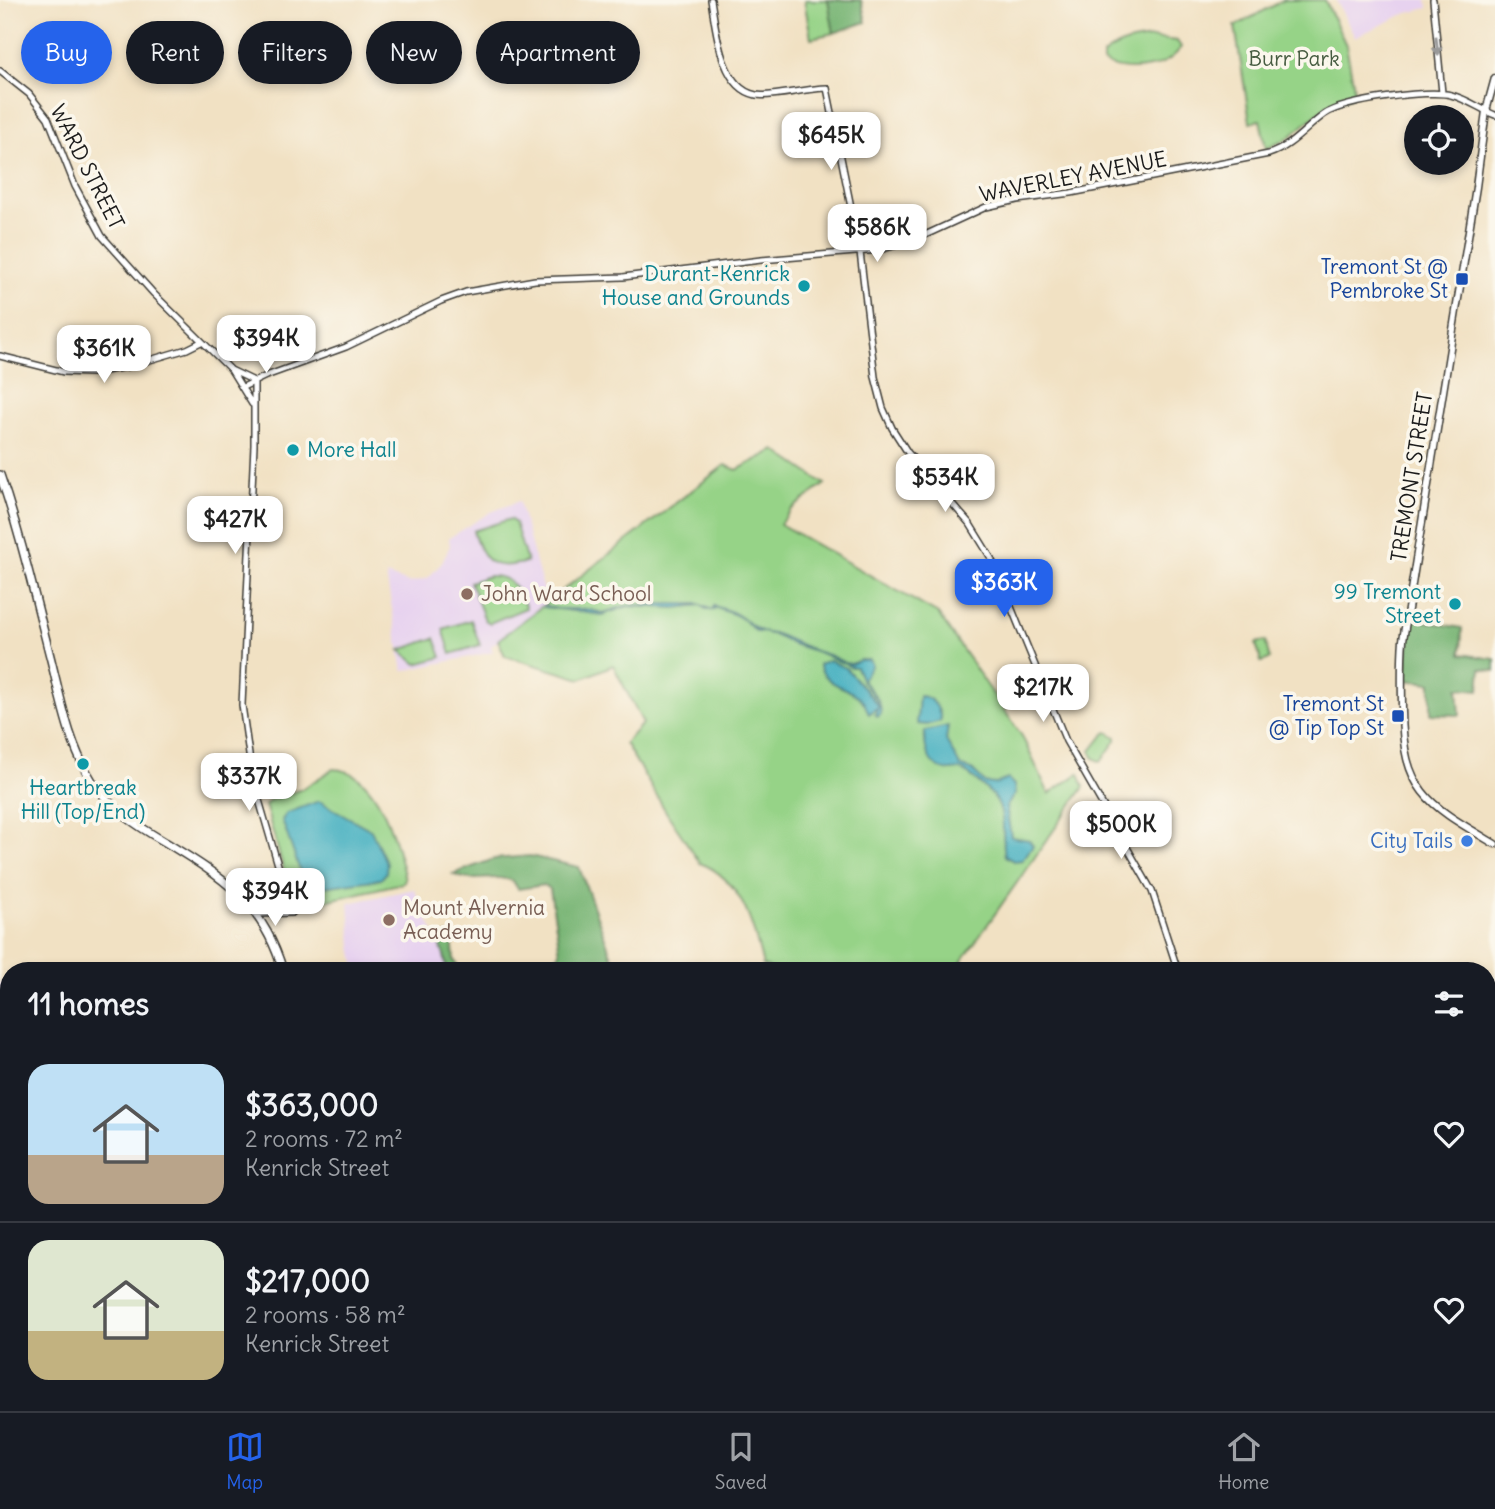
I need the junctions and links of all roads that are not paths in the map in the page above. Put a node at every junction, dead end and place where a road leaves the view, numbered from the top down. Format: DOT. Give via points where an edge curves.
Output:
graph roads {
  1 [pos="711,0"];
  2 [pos="1433,0"];
  3 [pos="0,71"];
  4 [pos="1495,78"];
  5 [pos="1442,93"];
  6 [pos="1486,111"];
  7 [pos="1495,116"];
  8 [pos="860,252"];
  9 [pos="201,342"];
  10 [pos="0,356"];
  11 [pos="232,370"];
  12 [pos="254,381"];
  13 [pos="243,387"];
  14 [pos="253,406"];
  15 [pos="0,475"];
  16 [pos="1495,844"];
  17 [pos="256,914"];
  18 [pos="280,962"];
  19 [pos="1175,962"];
  1 -- 8 [label="street" via="723,58 737,84 756,95 827,88"];
  2 -- 5 [label="street, one-way"];
  3 -- 9 [label="street, WARD STREET" via="29,94 48,118 75,186 102,236"];
  4 -- 6 [label="main road, TREMONT STREET"];
  5 -- 6 [label="street, WAVERLEY AVENUE"];
  5 -- 8 [label="street, WAVERLEY AVENUE" via="1348,104 1323,115 1295,141 1269,154 999,203 912,241"];
  6 -- 7 [label="street, WAVERLEY AVENUE"];
  6 -- 16 [label="main road, TREMONT STREET" via="1401,666 1403,742 1413,776 1443,812"];
  8 -- 12 [label="street, WAVERLEY AVENUE" via="624,277 535,280 466,292 346,347"];
  8 -- 19 [label="street" via="877,390 892,428 970,524 991,558 1066,741 1152,891"];
  9 -- 10 [label="street" via="93,373 64,372"];
  9 -- 11 [label="street, WARD STREET"];
  11 -- 12 [label="street, WARD STREET"];
  11 -- 13 [label="street, WARD STREET"];
  12 -- 13 [label="street, WAVERLEY AVENUE"];
  12 -- 14 [label="street, WARD STREET"];
  13 -- 14 [label="street, WARD STREET"];
  14 -- 17 [label="street, WARD STREET" via="242,705 252,776 292,913"];
  15 -- 17 [label="main road" via="66,720 91,778 126,818 226,881"];
  17 -- 18 [label="main road"];
}
